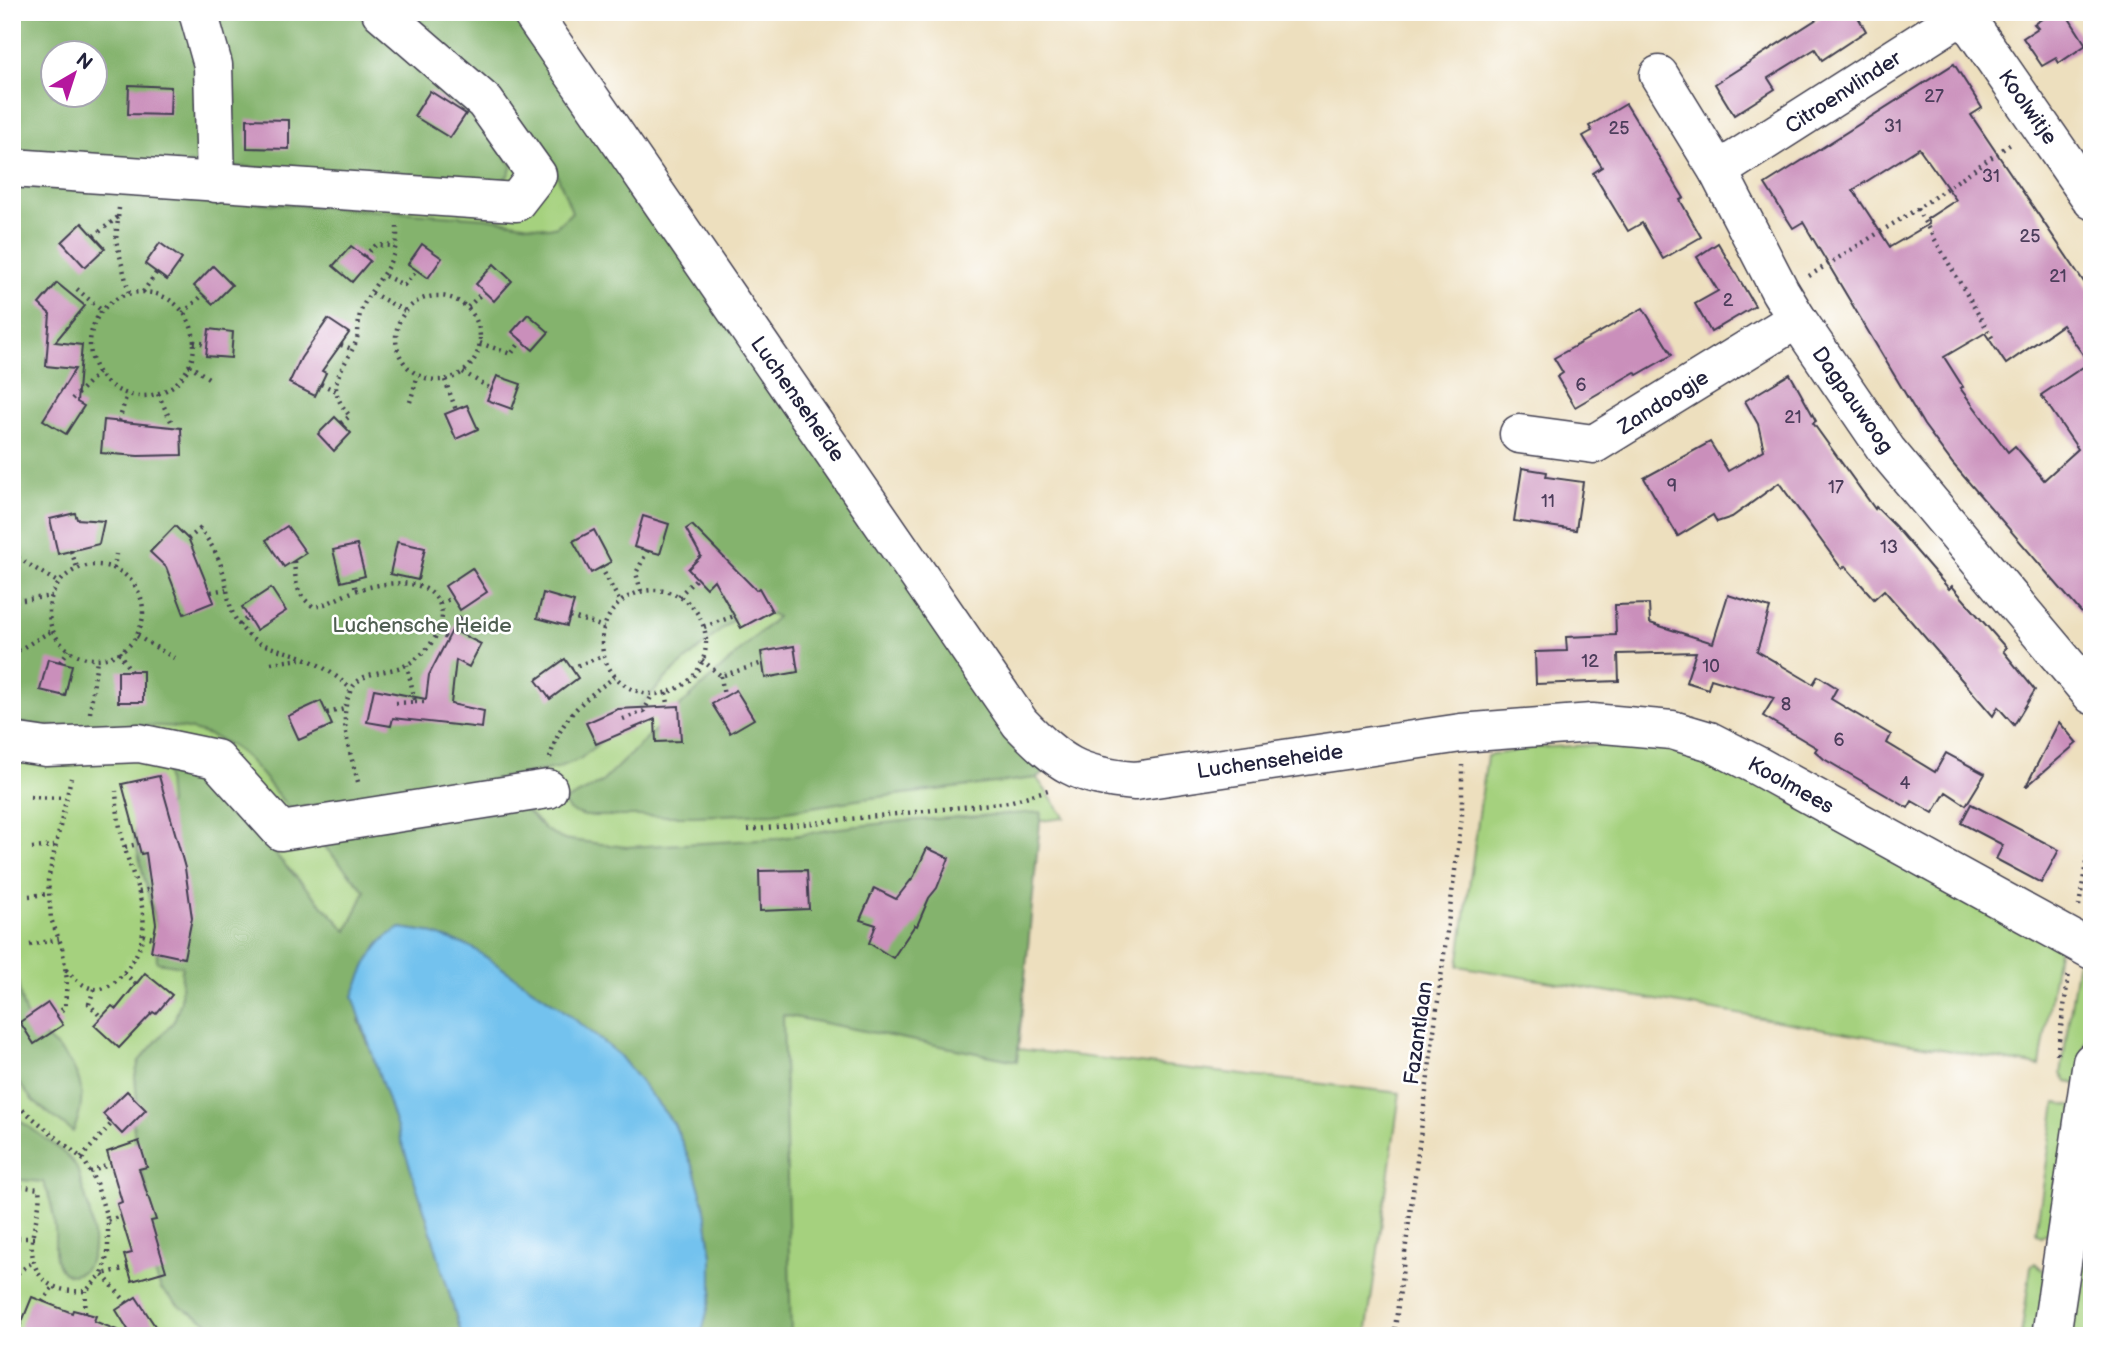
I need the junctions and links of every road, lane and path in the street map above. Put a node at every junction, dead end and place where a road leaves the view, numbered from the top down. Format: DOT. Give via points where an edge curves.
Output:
graph roads {
  1 [pos="198,12"];
  2 [pos="381,12"];
  3 [pos="531,12"];
  4 [pos="1966,13"];
  5 [pos="1659,75"];
  6 [pos="2039,123"];
  7 [pos="12,168"];
  8 [pos="1718,172"];
  9 [pos="120,176"];
  10 [pos="216,183"];
  11 [pos="396,195"];
  12 [pos="2092,200"];
  13 [pos="1917,209"];
  14 [pos="118,217"];
  15 [pos="94,236"];
  16 [pos="395,246"];
  17 [pos="364,256"];
  18 [pos="417,270"];
  19 [pos="156,273"];
  20 [pos="384,276"];
  21 [pos="77,289"];
  22 [pos="484,291"];
  23 [pos="143,292"];
  24 [pos="129,293"];
  25 [pos="372,293"];
  26 [pos="203,295"];
  27 [pos="1788,305"];
  28 [pos="468,307"];
  29 [pos="101,310"];
  30 [pos="405,311"];
  31 [pos="183,313"];
  32 [pos="522,340"];
  33 [pos="1994,341"];
  34 [pos="194,342"];
  35 [pos="207,344"];
  36 [pos="480,344"];
  37 [pos="341,345"];
  38 [pos="352,349"];
  39 [pos="83,358"];
  40 [pos="91,358"];
  41 [pos="189,365"];
  42 [pos="463,372"];
  43 [pos="98,373"];
  44 [pos="418,375"];
  45 [pos="211,379"];
  46 [pos="446,380"];
  47 [pos="321,384"];
  48 [pos="492,389"];
  49 [pos="336,391"];
  50 [pos="127,394"];
  51 [pos="158,394"];
  52 [pos="72,399"];
  53 [pos="410,401"];
  54 [pos="456,410"];
  55 [pos="119,421"];
  56 [pos="171,421"];
  57 [pos="341,423"];
  58 [pos="1519,434"];
  59 [pos="188,539"];
  60 [pos="648,550"];
  61 [pos="71,551"];
  62 [pos="116,554"];
  63 [pos="18,558"];
  64 [pos="294,561"];
  65 [pos="601,567"];
  66 [pos="78,569"];
  67 [pos="114,569"];
  68 [pos="404,577"];
  69 [pos="353,579"];
  70 [pos="696,579"];
  71 [pos="60,583"];
  72 [pos="404,584"];
  73 [pos="226,589"];
  74 [pos="356,590"];
  75 [pos="641,591"];
  76 [pos="211,592"];
  77 [pos="52,596"];
  78 [pos="679,596"];
  79 [pos="453,598"];
  80 [pos="16,601"];
  81 [pos="621,602"];
  82 [pos="440,603"];
  83 [pos="570,616"];
  84 [pos="734,616"];
  85 [pos="248,617"];
  86 [pos="239,625"];
  87 [pos="604,627"];
  88 [pos="704,627"];
  89 [pos="53,630"];
  90 [pos="438,633"];
  91 [pos="137,636"];
  92 [pos="448,639"];
  93 [pos="69,650"];
  94 [pos="119,652"];
  95 [pos="12,654"];
  96 [pos="603,656"];
  97 [pos="174,658"];
  98 [pos="304,658"];
  99 [pos="97,659"];
  100 [pos="702,660"];
  101 [pos="60,662"];
  102 [pos="271,663"];
  103 [pos="763,663"];
  104 [pos="407,665"];
  105 [pos="571,668"];
  106 [pos="131,671"];
  107 [pos="721,676"];
  108 [pos="615,677"];
  109 [pos="352,689"];
  110 [pos="666,693"];
  111 [pos="652,695"];
  112 [pos="2092,695"];
  113 [pos="724,698"];
  114 [pos="415,702"];
  115 [pos="426,702"];
  116 [pos="396,703"];
  117 [pos="668,703"];
  118 [pos="345,709"];
  119 [pos="327,713"];
  120 [pos="623,719"];
  121 [pos="1461,733"];
  122 [pos="12,742"];
  123 [pos="81,745"];
  124 [pos="1079,771"];
  125 [pos="548,789"];
  126 [pos="124,793"];
  127 [pos="30,797"];
  128 [pos="65,798"];
  129 [pos="367,817"];
  130 [pos="2092,826"];
  131 [pos="748,830"];
  132 [pos="138,844"];
  133 [pos="54,846"];
  134 [pos="125,847"];
  135 [pos="32,848"];
  136 [pos="151,889"];
  137 [pos="139,892"];
  138 [pos="49,894"];
  139 [pos="29,895"];
  140 [pos="143,935"];
  141 [pos="153,938"];
  142 [pos="59,939"];
  143 [pos="2083,944"];
  144 [pos="30,945"];
  145 [pos="65,970"];
  146 [pos="124,974"];
  147 [pos="136,984"];
  148 [pos="94,989"];
  149 [pos="56,1015"];
  150 [pos="101,1017"];
  151 [pos="2082,1077"];
  152 [pos="12,1101"];
  153 [pos="112,1124"];
  154 [pos="81,1157"];
  155 [pos="111,1164"];
  156 [pos="90,1172"];
  157 [pos="18,1186"];
  158 [pos="120,1216"];
  159 [pos="108,1221"];
  160 [pos="18,1238"];
  161 [pos="34,1238"];
  162 [pos="34,1261"];
  163 [pos="128,1268"];
  164 [pos="102,1274"];
  165 [pos="12,1278"];
  166 [pos="53,1286"];
  167 [pos="86,1292"];
  168 [pos="43,1302"];
  169 [pos="127,1303"];
  170 [pos="85,1313"];
  171 [pos="1394,1336"];
  172 [pos="2051,1336"];
  1 -- 10 [label="street" via="213,65"];
  2 -- 11 [label="street" via="485,103 537,175 516,202"];
  3 -- 124 [label="street, Luchenseheide" via="1020,723 1043,747"];
  4 -- 6 [label="street, Koolwitje"];
  4 -- 8 [label="street, Citroenvlinder"];
  5 -- 8 [label="street, Dagpauwoog"];
  6 -- 12 [label="street, Koolwitje"];
  6 -- 13 [label="path"];
  7 -- 9 [label="street"];
  8 -- 27 [label="street, Dagpauwoog"];
  9 -- 10 [label="street"];
  9 -- 14 [label="path"];
  10 -- 11 [label="street"];
  11 -- 16 [label="path"];
  13 -- 27 [label="path" via="1826,267"];
  13 -- 33 [label="path"];
  14 -- 15 [label="path"];
  14 -- 24 [label="path" via="117,240"];
  16 -- 17 [label="path" via="376,245"];
  16 -- 20 [label="path"];
  18 -- 20 [label="path" via="404,285"];
  19 -- 23 [label="path"];
  20 -- 25 [label="path"];
  21 -- 29 [label="path"];
  22 -- 28 [label="path"];
  23 -- 24 [label="path"];
  23 -- 31 [label="path" via="163,296"];
  24 -- 29 [label="path"];
  25 -- 30 [label="path"];
  25 -- 38 [label="path" via="359,314 357,342"];
  26 -- 31 [label="path"];
  27 -- 58 [label="street, Zandoogje" via="1594,444"];
  27 -- 112 [label="street, Dagpauwoog" via="1887,452"];
  28 -- 30 [label="path" via="444,295 429,296"];
  28 -- 36 [label="path" via="480,330"];
  29 -- 40 [label="path" via="89,341"];
  30 -- 44 [label="path" via="398,324 397,346 406,366"];
  31 -- 34 [label="path"];
  32 -- 36 [label="path" via="511,354"];
  34 -- 35 [label="path"];
  34 -- 41 [label="path"];
  36 -- 42 [label="path" via="477,356"];
  37 -- 38 [label="path"];
  38 -- 49 [label="path" via="339,372"];
  39 -- 40 [label="path"];
  40 -- 43 [label="path"];
  41 -- 45 [label="path"];
  41 -- 51 [label="path" via="174,386"];
  42 -- 46 [label="path"];
  42 -- 48 [label="path"];
  43 -- 50 [label="path"];
  43 -- 52 [label="path"];
  44 -- 46 [label="path"];
  44 -- 53 [label="path"];
  46 -- 54 [label="path"];
  47 -- 49 [label="path"];
  49 -- 57 [label="path" via="350,416"];
  50 -- 51 [label="path"];
  50 -- 55 [label="path"];
  51 -- 56 [label="path"];
  59 -- 73 [label="path" via="200,529 223,572"];
  60 -- 75 [label="path" via="636,573"];
  61 -- 66 [label="path"];
  62 -- 67 [label="path"];
  63 -- 71 [label="path"];
  64 -- 74 [label="path" via="301,598 314,607 329,605"];
  65 -- 81 [label="path"];
  66 -- 67 [label="path" via="99,565"];
  66 -- 71 [label="path"];
  67 -- 91 [label="path" via="138,590 143,621"];
  68 -- 72 [label="path"];
  69 -- 74 [label="path"];
  70 -- 78 [label="path"];
  71 -- 77 [label="path"];
  72 -- 74 [label="path"];
  72 -- 82 [label="path" via="429,591"];
  73 -- 76 [label="path"];
  73 -- 86 [label="path"];
  75 -- 78 [label="path"];
  75 -- 81 [label="path"];
  77 -- 80 [label="path"];
  77 -- 89 [label="path"];
  78 -- 88 [label="path" via="690,604"];
  79 -- 82 [label="path"];
  81 -- 87 [label="path"];
  82 -- 90 [label="path" via="443,620"];
  83 -- 87 [label="path"];
  84 -- 88 [label="path"];
  85 -- 86 [label="path"];
  86 -- 98 [label="path" via="254,642"];
  87 -- 96 [label="path"];
  88 -- 100 [label="path"];
  89 -- 93 [label="path"];
  89 -- 95 [label="path"];
  90 -- 92 [label="path"];
  90 -- 104 [label="path"];
  91 -- 94 [label="path"];
  91 -- 97 [label="path"];
  93 -- 99 [label="path"];
  93 -- 101 [label="path"];
  94 -- 99 [label="path"];
  94 -- 106 [label="path"];
  96 -- 105 [label="path"];
  96 -- 108 [label="path"];
  98 -- 102 [label="path"];
  98 -- 109 [label="path" via="334,673"];
  99 -- 123 [label="path"];
  100 -- 107 [label="path"];
  100 -- 110 [label="path" via="686,684"];
  103 -- 107 [label="path"];
  104 -- 109 [label="path" via="365,677"];
  104 -- 114 [label="path"];
  107 -- 113 [label="path"];
  108 -- 111 [label="path" via="635,691"];
  108 -- 125 [label="path" via="568,717 553,743 545,777"];
  109 -- 118 [label="path"];
  110 -- 111 [label="path"];
  110 -- 117 [label="path"];
  111 -- 120 [label="path" via="644,711"];
  114 -- 115 [label="path"];
  114 -- 116 [label="path"];
  118 -- 119 [label="path"];
  118 -- 129 [label="path" via="345,730"];
  121 -- 124 [label="street, Luchenseheide" via="1135,780"];
  121 -- 143 [label="street, Koolmees" via="1592,723 1672,730 1709,741"];
  121 -- 171 [label="path, Fazantlaan" via="1462,817"];
  122 -- 123 [label="street" via="46,747"];
  123 -- 128 [label="path"];
  123 -- 129 [label="street" via="139,743 216,759 281,831"];
  124 -- 131 [label="path" via="1054,788 1009,802"];
  125 -- 129 [label="street"];
  126 -- 134 [label="path" via="116,794"];
  127 -- 128 [label="path"];
  128 -- 133 [label="path"];
  130 -- 143 [label="path"];
  132 -- 134 [label="path"];
  133 -- 135 [label="path"];
  133 -- 138 [label="path"];
  134 -- 137 [label="path"];
  136 -- 137 [label="path"];
  137 -- 140 [label="path"];
  138 -- 139 [label="path"];
  138 -- 142 [label="path"];
  140 -- 141 [label="path"];
  140 -- 146 [label="path"];
  142 -- 144 [label="path"];
  142 -- 145 [label="path"];
  143 -- 151 [label="path"];
  145 -- 148 [label="path"];
  145 -- 149 [label="path" via="65,1007"];
  146 -- 147 [label="path"];
  146 -- 148 [label="path" via="106,989"];
  148 -- 150 [label="path" via="89,1004"];
  151 -- 172 [label="street"];
  152 -- 154 [label="path"];
  153 -- 154 [label="path"];
  154 -- 156 [label="path"];
  155 -- 156 [label="path"];
  156 -- 159 [label="path"];
  157 -- 161 [label="path" via="39,1189"];
  158 -- 159 [label="path"];
  159 -- 164 [label="path" via="108,1253"];
  160 -- 161 [label="path"];
  161 -- 162 [label="path"];
  162 -- 165 [label="path"];
  162 -- 166 [label="path" via="47,1284"];
  163 -- 164 [label="path"];
  164 -- 167 [label="path"];
  164 -- 169 [label="path"];
  166 -- 167 [label="path"];
  166 -- 168 [label="path"];
  167 -- 170 [label="path"];
}
